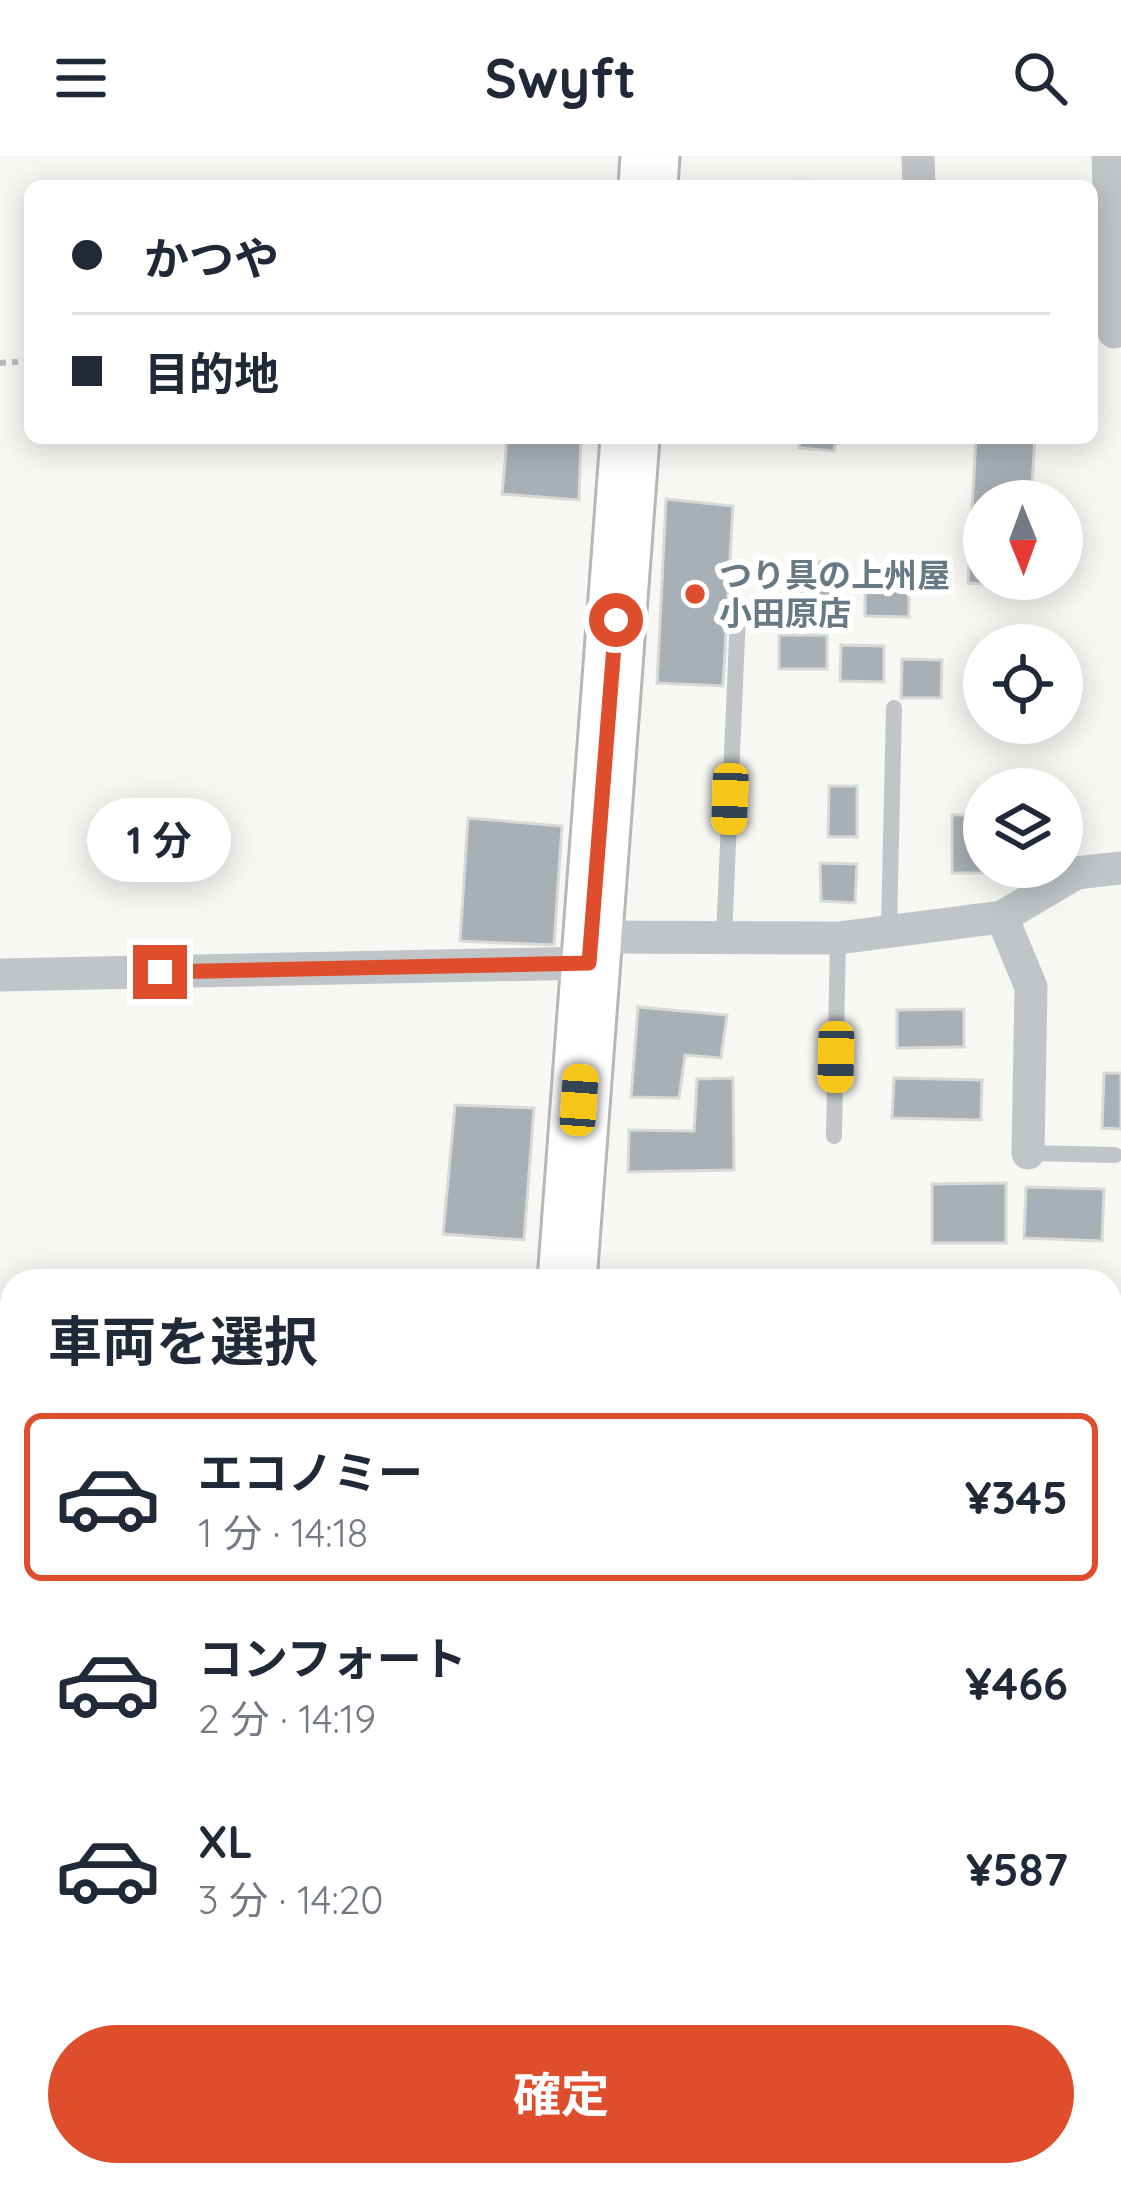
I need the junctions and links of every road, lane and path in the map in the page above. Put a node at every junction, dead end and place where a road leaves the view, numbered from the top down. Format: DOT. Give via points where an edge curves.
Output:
graph roads {
  1 [pos="1108,156"];
  2 [pos="1109,332"];
  3 [pos="630,444"];
  4 [pos="738,616"];
  5 [pos="894,708"];
  6 [pos="1121,868"];
  7 [pos="1002,916"];
  8 [pos="889,928"];
  9 [pos="724,936"];
  10 [pos="838,938"];
  11 [pos="590,950"];
  12 [pos="0,975"];
  13 [pos="834,1136"];
  14 [pos="1028,1153"];
  15 [pos="1115,1155"];
  16 [pos="568,1269"];
  1 -- 2 [label="street"];
  3 -- 11 [label="highway"];
  4 -- 9 [label="lane"];
  5 -- 8 [label="lane"];
  6 -- 7 [label="street" via="1076,873"];
  7 -- 8 [label="street"];
  7 -- 14 [label="street" via="1030,987"];
  8 -- 10 [label="street"];
  9 -- 10 [label="street"];
  9 -- 11 [label="street"];
  10 -- 13 [label="lane"];
  11 -- 12 [label="street"];
  11 -- 16 [label="highway"];
  14 -- 15 [label="lane"];
}
